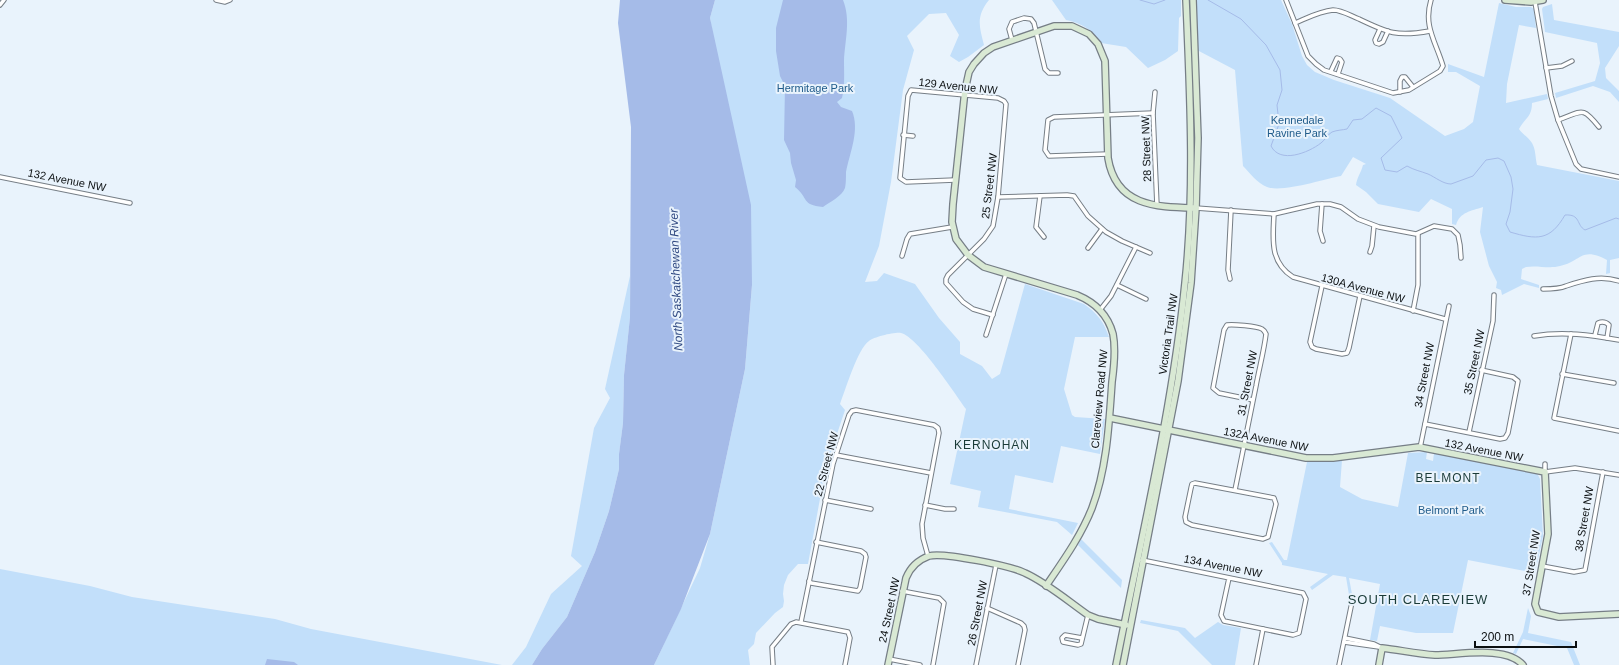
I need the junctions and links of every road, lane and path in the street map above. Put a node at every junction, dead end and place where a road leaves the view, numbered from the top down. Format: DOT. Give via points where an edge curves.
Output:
graph roads {
  1 [pos="4,0"];
  2 [pos="216,0"];
  3 [pos="230,0"];
  4 [pos="1186,0"];
  5 [pos="1193,0"];
  6 [pos="1286,0"];
  7 [pos="1431,0"];
  8 [pos="1505,0"];
  9 [pos="1543,0"];
  10 [pos="1532,1"];
  11 [pos="0,5"];
  12 [pos="1295,23"];
  13 [pos="1380,29"];
  14 [pos="1388,31"];
  15 [pos="1430,31"];
  16 [pos="1036,32"];
  17 [pos="1012,40"];
  18 [pos="1191,42"];
  19 [pos="1572,61"];
  20 [pos="1546,68"];
  21 [pos="1331,71"];
  22 [pos="1058,73"];
  23 [pos="1338,74"];
  24 [pos="1413,87"];
  25 [pos="1155,92"];
  26 [pos="1400,92"];
  27 [pos="964,95"];
  28 [pos="1004,100"];
  29 [pos="1153,113"];
  30 [pos="1107,115"];
  31 [pos="1558,120"];
  32 [pos="1599,127"];
  33 [pos="903,135"];
  34 [pos="913,136"];
  35 [pos="1108,154"];
  36 [pos="0,177"];
  37 [pos="1619,177"];
  38 [pos="955,180"];
  39 [pos="1040,196"];
  40 [pos="998,197"];
  41 [pos="130,203"];
  42 [pos="1322,204"];
  43 [pos="1157,206"];
  44 [pos="1193,208"];
  45 [pos="1231,210"];
  46 [pos="1274,214"];
  47 [pos="1374,226"];
  48 [pos="952,227"];
  49 [pos="1102,230"];
  50 [pos="1418,234"];
  51 [pos="1044,236"];
  52 [pos="1323,241"];
  53 [pos="1136,247"];
  54 [pos="1088,248"];
  55 [pos="1370,252"];
  56 [pos="1150,253"];
  57 [pos="968,255"];
  58 [pos="902,256"];
  59 [pos="1461,258"];
  60 [pos="1006,274"];
  61 [pos="1230,279"];
  62 [pos="1619,281"];
  63 [pos="1117,285"];
  64 [pos="1322,286"];
  65 [pos="1543,289"];
  66 [pos="1494,295"];
  67 [pos="1360,296"];
  68 [pos="1146,300"];
  69 [pos="1449,306"];
  70 [pos="1100,310"];
  71 [pos="1413,311"];
  72 [pos="993,315"];
  73 [pos="1445,319"];
  74 [pos="1571,334"];
  75 [pos="986,335"];
  76 [pos="1534,336"];
  77 [pos="1595,336"];
  78 [pos="1607,338"];
  79 [pos="1619,340"];
  80 [pos="1481,370"];
  81 [pos="1562,374"];
  82 [pos="1614,383"];
  83 [pos="1253,400"];
  84 [pos="1110,418"];
  85 [pos="1425,424"];
  86 [pos="1166,430"];
  87 [pos="1619,430"];
  88 [pos="1469,432"];
  89 [pos="1244,445"];
  90 [pos="1420,448"];
  91 [pos="836,455"];
  92 [pos="1545,464"];
  93 [pos="1545,472"];
  94 [pos="1603,472"];
  95 [pos="931,473"];
  96 [pos="1619,476"];
  97 [pos="1235,490"];
  98 [pos="825,500"];
  99 [pos="925,505"];
  100 [pos="871,509"];
  101 [pos="954,509"];
  102 [pos="816,542"];
  103 [pos="928,556"];
  104 [pos="1140,560"];
  105 [pos="996,565"];
  106 [pos="1542,566"];
  107 [pos="1228,578"];
  108 [pos="809,581"];
  109 [pos="1046,586"];
  110 [pos="902,592"];
  111 [pos="1352,602"];
  112 [pos="987,608"];
  113 [pos="1619,614"];
  114 [pos="1088,615"];
  115 [pos="801,622"];
  116 [pos="1128,625"];
  117 [pos="1263,629"];
  118 [pos="1082,638"];
  119 [pos="1344,640"];
  120 [pos="1382,648"];
  121 [pos="889,662"];
  122 [pos="773,665"];
  123 [pos="845,665"];
  124 [pos="920,665"];
  125 [pos="933,665"];
  126 [pos="976,665"];
  127 [pos="1018,665"];
  128 [pos="1116,665"];
  129 [pos="1123,665"];
  130 [pos="1256,665"];
  131 [pos="1339,665"];
  132 [pos="1379,665"];
  133 [pos="1523,665"];
  1 -- 11 [label="street"];
  2 -- 3 [label="street"];
  4 -- 18 [label="street, Victoria Trail NW"];
  5 -- 18 [label="street, Victoria Trail NW"];
  6 -- 12 [label="street"];
  7 -- 15 [label="street" via="1428,10"];
  8 -- 10 [label="street"];
  9 -- 10 [label="street"];
  10 -- 20 [label="street"];
  12 -- 13 [label="street" via="1334,10"];
  12 -- 21 [label="street" via="1308,56 1324,70"];
  13 -- 14 [label="street"];
  13 -- 14 [label="street" via="1375,40 1379,44 1383,42"];
  14 -- 15 [label="street" via="1400,34"];
  15 -- 24 [label="street" via="1443,66 1440,71"];
  16 -- 17 [label="street, Clareview Road NW"];
  16 -- 17 [label="street" via="1031,19 1014,21 1009,28"];
  16 -- 22 [label="street" via="1045,69 1049,73"];
  16 -- 30 [label="street, Clareview Road NW" via="1054,26 1068,25 1081,29 1095,40 1105,61"];
  17 -- 27 [label="street, Clareview Road NW" via="993,47 977,60 969,72"];
  18 -- 44 [label="street, Victoria Trail NW"];
  19 -- 20 [label="street" via="1562,66"];
  20 -- 31 [label="street"];
  21 -- 23 [label="street"];
  21 -- 23 [label="street" via="1337,58 1340,59 1342,62"];
  23 -- 26 [label="street" via="1393,93"];
  24 -- 26 [label="street"];
  24 -- 26 [label="street" via="1408,78 1402,77"];
  25 -- 29 [label="street, 28 Street NW"];
  27 -- 28 [label="street, 129 Avenue NW"];
  27 -- 33 [label="street, 129 Avenue NW" via="915,90 910,92"];
  27 -- 38 [label="street, Clareview Road NW"];
  28 -- 40 [label="street, 25 Street NW" via="1007,106"];
  29 -- 30 [label="street"];
  29 -- 43 [label="street, 28 Street NW"];
  30 -- 35 [label="street, Clareview Road NW"];
  30 -- 35 [label="street" via="1049,118 1045,148 1046,153 1051,156"];
  31 -- 32 [label="street" via="1583,112"];
  31 -- 37 [label="street" via="1579,168"];
  33 -- 34 [label="street"];
  33 -- 38 [label="street" via="901,180"];
  35 -- 43 [label="street, Clareview Road NW" via="1112,172 1122,188 1138,200"];
  36 -- 41 [label="street, 132 Avenue NW"];
  38 -- 48 [label="street, Clareview Road NW"];
  39 -- 40 [label="street"];
  39 -- 49 [label="street" via="1074,196"];
  39 -- 51 [label="street" via="1036,227"];
  40 -- 57 [label="street, 25 Street NW" via="993,226"];
  42 -- 46 [label="street"];
  42 -- 47 [label="street" via="1338,206"];
  42 -- 52 [label="street" via="1320,231"];
  43 -- 44 [label="street, Clareview Road NW"];
  44 -- 45 [label="street"];
  44 -- 86 [label="street, Victoria Trail NW"];
  45 -- 46 [label="street"];
  45 -- 61 [label="street" via="1228,270"];
  46 -- 64 [label="street, 130A Avenue NW" via="1273,250 1280,267 1297,279"];
  47 -- 50 [label="street"];
  47 -- 55 [label="street"];
  48 -- 57 [label="street, Clareview Road NW" via="958,243"];
  48 -- 58 [label="street" via="910,234"];
  49 -- 53 [label="street"];
  49 -- 54 [label="street"];
  50 -- 59 [label="street" via="1434,226 1452,229 1458,235"];
  50 -- 71 [label="street" via="1418,285"];
  53 -- 56 [label="street"];
  53 -- 63 [label="street"];
  57 -- 60 [label="street, Clareview Road NW" via="984,267"];
  57 -- 72 [label="street, 25 Street NW" via="948,275 947,285 966,305"];
  60 -- 70 [label="street, Clareview Road NW" via="1077,295"];
  60 -- 72 [label="street"];
  62 -- 65 [label="street" via="1591,279 1565,287"];
  63 -- 68 [label="street"];
  63 -- 70 [label="street"];
  64 -- 67 [label="street, 130A Avenue NW"];
  64 -- 67 [label="street" via="1311,340 1311,346 1314,348 1347,353"];
  66 -- 80 [label="street, 35 Street NW" via="1493,320"];
  67 -- 71 [label="street, 130A Avenue NW"];
  69 -- 73 [label="street, 34 Street NW"];
  70 -- 84 [label="street, Clareview Road NW" via="1114,340"];
  71 -- 73 [label="street, 130A Avenue NW"];
  72 -- 75 [label="street"];
  73 -- 85 [label="street, 34 Street NW"];
  74 -- 76 [label="street" via="1552,333"];
  74 -- 77 [label="street"];
  74 -- 81 [label="street"];
  77 -- 78 [label="street"];
  77 -- 78 [label="street" via="1598,323 1602,322 1609,325"];
  78 -- 79 [label="street"];
  80 -- 88 [label="street, 35 Street NW"];
  80 -- 88 [label="street, 132 Avenue NW" via="1513,377 1517,379 1518,385 1505,438"];
  81 -- 82 [label="street"];
  81 -- 87 [label="street" via="1554,418"];
  83 -- 83 [label="street, 31 Street NW" via="1266,336 1262,329 1227,325 1216,368 1214,390"];
  83 -- 89 [label="street, 31 Street NW"];
  84 -- 86 [label="street, 132A Avenue NW"];
  84 -- 109 [label="street, Clareview Road NW" via="1102,472 1092,507 1076,540"];
  85 -- 88 [label="street, 132 Avenue NW"];
  85 -- 90 [label="street, 34 Street NW"];
  86 -- 89 [label="street, 132A Avenue NW"];
  86 -- 104 [label="street, Victoria Trail NW"];
  89 -- 90 [label="street, 132A Avenue NW" via="1317,459"];
  89 -- 97 [label="street, 31 Street NW"];
  90 -- 93 [label="street, 132 Avenue NW"];
  91 -- 95 [label="street"];
  91 -- 95 [label="street, 22 Street NW" via="849,415 856,410 934,425 939,429"];
  91 -- 98 [label="street, 22 Street NW"];
  92 -- 93 [label="street"];
  93 -- 94 [label="street, 132 Avenue NW" via="1575,468"];
  93 -- 106 [label="street, 37 Street NW" via="1548,534"];
  94 -- 96 [label="street, 132 Avenue NW"];
  94 -- 106 [label="street, 38 Street NW" via="1585,570 1574,572"];
  95 -- 99 [label="street"];
  97 -- 97 [label="street" via="1270,496 1275,500 1276,506 1267,538 1192,525 1186,521 1194,483"];
  98 -- 100 [label="street"];
  98 -- 102 [label="street, 22 Street NW"];
  99 -- 101 [label="street"];
  99 -- 103 [label="street" via="922,533"];
  102 -- 108 [label="street, 22 Street NW"];
  102 -- 108 [label="street" via="861,551 866,557 858,591"];
  103 -- 105 [label="street" via="943,555"];
  103 -- 110 [label="street, 24 Street NW" via="917,563 908,574"];
  104 -- 107 [label="street, 134 Avenue NW"];
  104 -- 116 [label="street, Victoria Trail NW"];
  105 -- 109 [label="street" via="1022,571"];
  105 -- 112 [label="street, 26 Street NW"];
  106 -- 113 [label="street, 37 Street NW" via="1536,610 1559,617"];
  107 -- 117 [label="street" via="1222,619 1225,622"];
  107 -- 117 [label="street, 134 Avenue NW" via="1305,594 1300,630 1297,634"];
  108 -- 115 [label="street, 22 Street NW"];
  109 -- 114 [label="street"];
  110 -- 121 [label="street, 24 Street NW"];
  110 -- 125 [label="street" via="938,598 944,602"];
  111 -- 119 [label="street"];
  112 -- 126 [label="street, 26 Street NW"];
  112 -- 127 [label="street" via="1024,626"];
  114 -- 116 [label="street"];
  114 -- 118 [label="street"];
  115 -- 122 [label="street" via="792,623 772,646"];
  115 -- 123 [label="street" via="848,632 850,638"];
  116 -- 128 [label="street, Victoria Trail NW"];
  116 -- 129 [label="street, Victoria Trail NW"];
  117 -- 130 [label="street"];
  118 -- 118 [label="street" via="1081,644 1078,645 1063,642 1062,638 1065,635"];
  119 -- 120 [label="street"];
  119 -- 131 [label="street"];
  120 -- 132 [label="street"];
  120 -- 133 [label="street" via="1436,655 1494,653"];
  121 -- 124 [label="street"];
}
